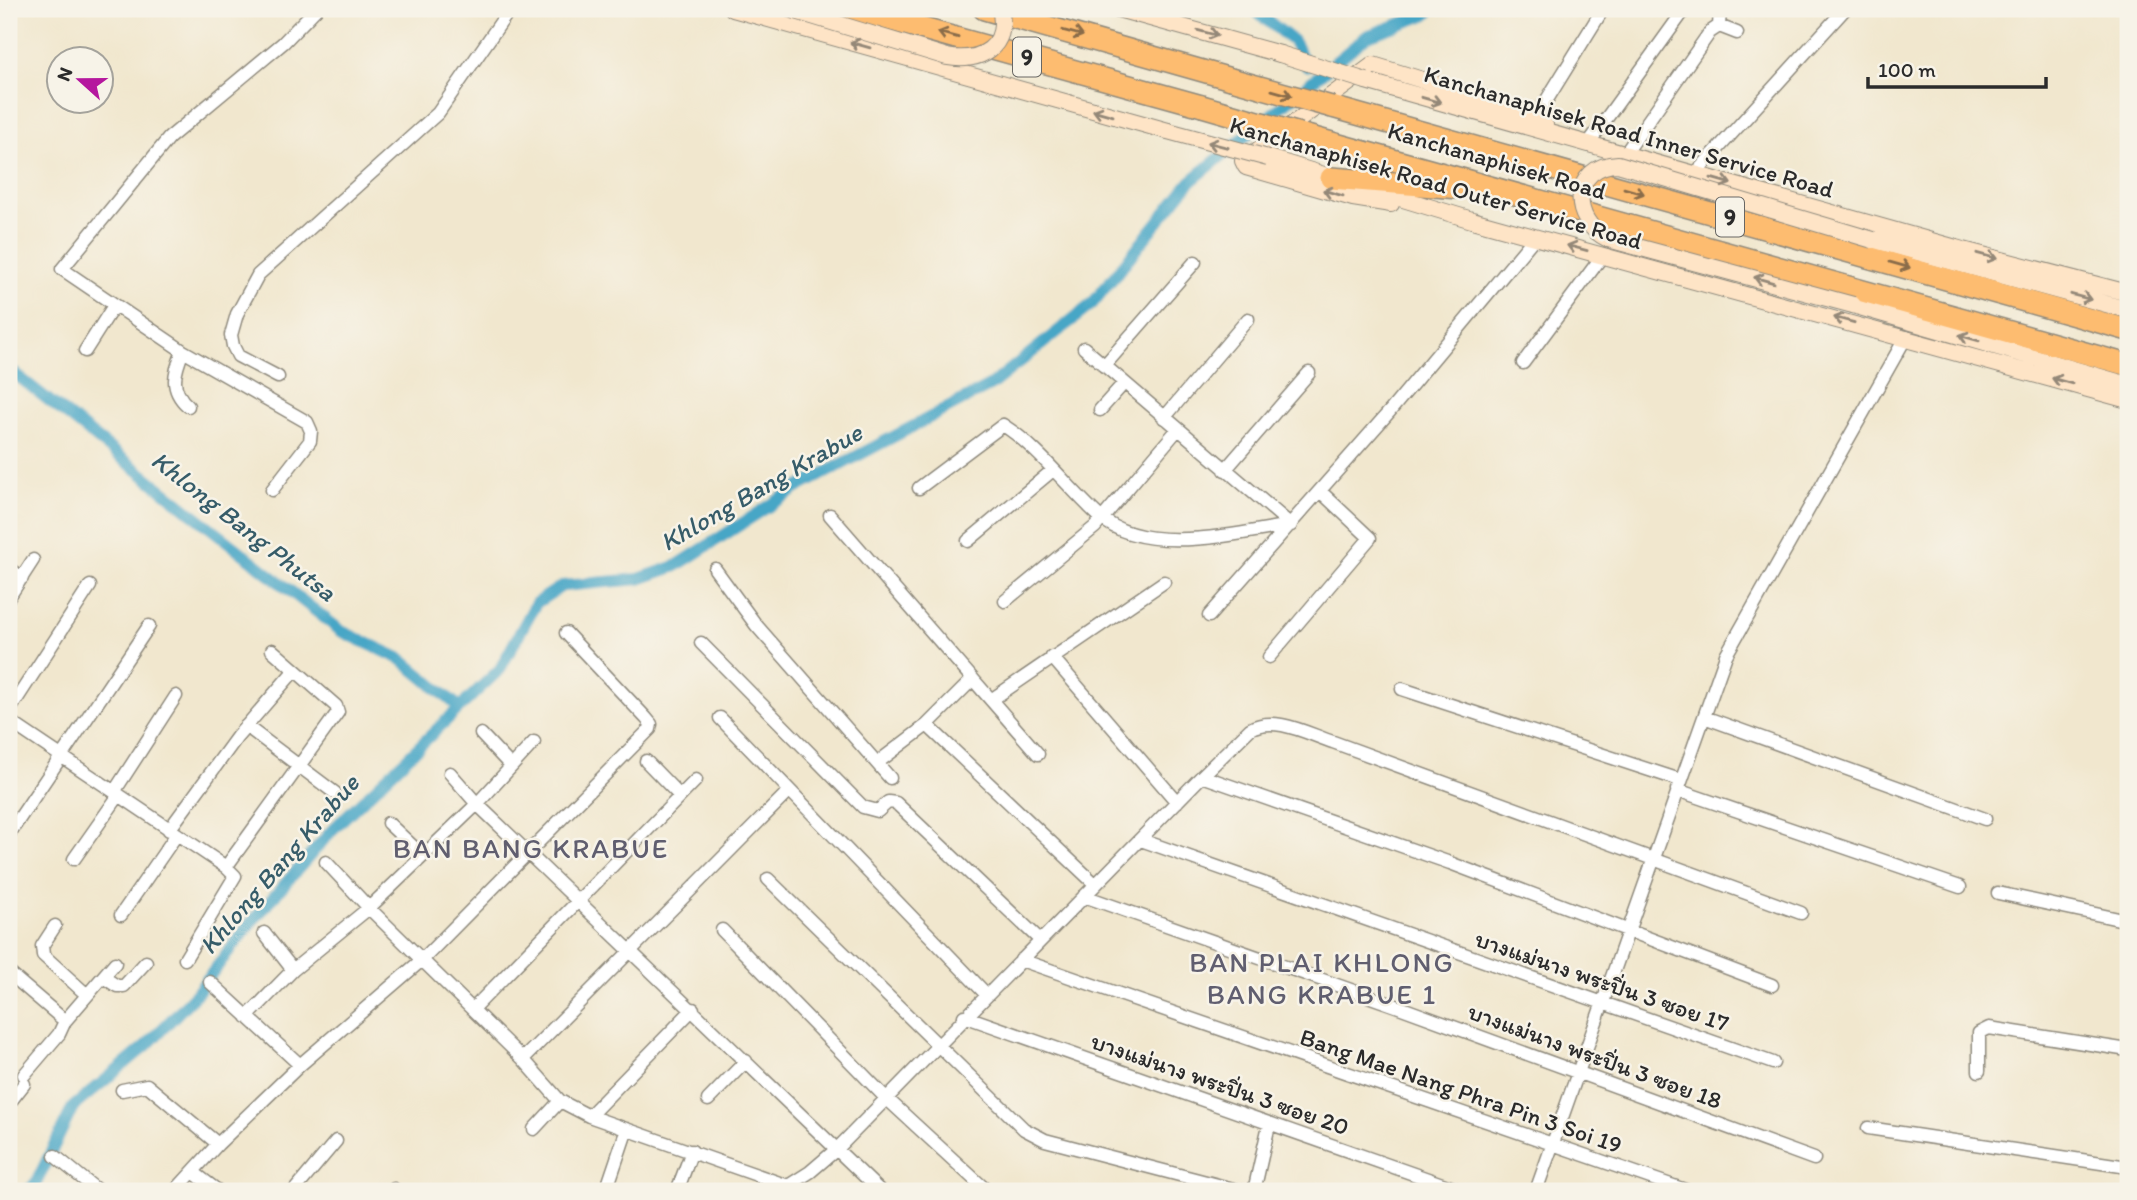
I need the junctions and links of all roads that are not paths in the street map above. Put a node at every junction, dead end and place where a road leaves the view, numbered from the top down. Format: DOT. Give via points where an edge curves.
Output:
graph roads {
  1 [pos="316,9"];
  2 [pos="510,9"];
  3 [pos="733,9"];
  4 [pos="789,9"];
  5 [pos="851,9"];
  6 [pos="984,9"];
  7 [pos="1000,9"];
  8 [pos="1118,9"];
  9 [pos="1603,9"];
  10 [pos="1685,9"];
  11 [pos="1720,9"];
  12 [pos="1845,9"];
  13 [pos="1719,26"];
  14 [pos="1737,33"];
  15 [pos="1535,119"];
  16 [pos="1565,137"];
  17 [pos="1588,144"];
  18 [pos="1625,154"];
  19 [pos="1695,174"];
  20 [pos="1331,178"];
  21 [pos="1508,192"];
  22 [pos="1425,206"];
  23 [pos="1535,237"];
  24 [pos="1603,255"];
  25 [pos="1195,262"];
  26 [pos="2128,293"];
  27 [pos="113,307"];
  28 [pos="2128,310"];
  29 [pos="1248,319"];
  30 [pos="2128,330"];
  31 [pos="1906,337"];
  32 [pos="1084,348"];
  33 [pos="85,351"];
  34 [pos="183,351"];
  35 [pos="1523,363"];
  36 [pos="2128,365"];
  37 [pos="1104,366"];
  38 [pos="1309,373"];
  39 [pos="278,377"];
  40 [pos="1124,383"];
  41 [pos="2128,385"];
  42 [pos="2128,400"];
  43 [pos="188,405"];
  44 [pos="1100,410"];
  45 [pos="1164,418"];
  46 [pos="1178,429"];
  47 [pos="1053,470"];
  48 [pos="1226,470"];
  49 [pos="919,488"];
  50 [pos="272,490"];
  51 [pos="1320,491"];
  52 [pos="830,515"];
  53 [pos="1101,518"];
  54 [pos="1291,525"];
  55 [pos="968,541"];
  56 [pos="33,560"];
  57 [pos="9,569"];
  58 [pos="715,569"];
  59 [pos="22,578"];
  60 [pos="1164,582"];
  61 [pos="90,586"];
  62 [pos="9,597"];
  63 [pos="1005,601"];
  64 [pos="1209,616"];
  65 [pos="149,626"];
  66 [pos="566,633"];
  67 [pos="701,643"];
  68 [pos="272,650"];
  69 [pos="1052,657"];
  70 [pos="1269,657"];
  71 [pos="294,671"];
  72 [pos="973,679"];
  73 [pos="1402,689"];
  74 [pos="176,696"];
  75 [pos="991,700"];
  76 [pos="9,711"];
  77 [pos="1704,717"];
  78 [pos="720,718"];
  79 [pos="9,721"];
  80 [pos="928,724"];
  81 [pos="246,726"];
  82 [pos="481,734"];
  83 [pos="534,741"];
  84 [pos="1038,754"];
  85 [pos="63,758"];
  86 [pos="646,761"];
  87 [pos="877,763"];
  88 [pos="297,765"];
  89 [pos="511,766"];
  90 [pos="450,773"];
  91 [pos="1202,776"];
  92 [pos="890,778"];
  93 [pos="696,780"];
  94 [pos="1679,785"];
  95 [pos="789,791"];
  96 [pos="335,793"];
  97 [pos="116,794"];
  98 [pos="680,796"];
  99 [pos="1177,802"];
  100 [pos="477,804"];
  101 [pos="1985,818"];
  102 [pos="388,823"];
  103 [pos="173,832"];
  104 [pos="9,834"];
  105 [pos="1141,840"];
  106 [pos="528,852"];
  107 [pos="423,856"];
  108 [pos="74,859"];
  109 [pos="1653,859"];
  110 [pos="326,862"];
  111 [pos="226,867"];
  112 [pos="768,879"];
  113 [pos="1095,884"];
  114 [pos="1959,887"];
  115 [pos="1998,893"];
  116 [pos="1084,896"];
  117 [pos="580,901"];
  118 [pos="369,908"];
  119 [pos="1801,913"];
  120 [pos="121,915"];
  121 [pos="2128,921"];
  122 [pos="55,926"];
  123 [pos="722,930"];
  124 [pos="1628,932"];
  125 [pos="264,933"];
  126 [pos="1040,940"];
  127 [pos="631,950"];
  128 [pos="185,959"];
  129 [pos="423,959"];
  130 [pos="1021,960"];
  131 [pos="146,962"];
  132 [pos="115,963"];
  133 [pos="293,970"];
  134 [pos="9,973"];
  135 [pos="103,977"];
  136 [pos="210,982"];
  137 [pos="1772,985"];
  138 [pos="986,994"];
  139 [pos="87,995"];
  140 [pos="1601,1004"];
  141 [pos="473,1009"];
  142 [pos="693,1009"];
  143 [pos="964,1016"];
  144 [pos="247,1017"];
  145 [pos="65,1021"];
  146 [pos="936,1046"];
  147 [pos="2128,1050"];
  148 [pos="523,1059"];
  149 [pos="746,1061"];
  150 [pos="1773,1063"];
  151 [pos="300,1065"];
  152 [pos="1979,1071"];
  153 [pos="1578,1073"];
  154 [pos="122,1090"];
  155 [pos="885,1097"];
  156 [pos="708,1100"];
  157 [pos="560,1101"];
  158 [pos="9,1103"];
  159 [pos="589,1116"];
  160 [pos="1269,1125"];
  161 [pos="1868,1128"];
  162 [pos="534,1129"];
  163 [pos="626,1129"];
  164 [pos="336,1141"];
  165 [pos="218,1144"];
  166 [pos="1553,1145"];
  167 [pos="838,1148"];
  168 [pos="692,1151"];
  169 [pos="55,1156"];
  170 [pos="1814,1159"];
  171 [pos="2128,1167"];
  172 [pos="192,1172"];
  173 [pos="607,1188"];
  174 [pos="784,1189"];
  175 [pos="98,1191"];
  176 [pos="175,1191"];
  177 [pos="218,1191"];
  178 [pos="294,1191"];
  179 [pos="677,1191"];
  180 [pos="880,1191"];
  181 [pos="987,1191"];
  182 [pos="1241,1191"];
  183 [pos="1254,1191"];
  184 [pos="1462,1191"];
  185 [pos="1536,1191"];
  186 [pos="1688,1191"];
  1 -- 27 [label="street" via="283,43 169,138 62,269"];
  2 -- 39 [label="street" via="438,113 258,275 237,314 233,346 238,356"];
  20 -- 3 [label="main road, Kanchanaphisek Road Outer Service Road, one-way, bridge"];
  4 -- 7 [label="main road, bridge" via="947,57 972,59 996,43 1002,26"];
  21 -- 5 [label="highway, Kanchanaphisek Road / 9, one-way, bridge"];
  6 -- 30 [label="highway, Kanchanaphisek Road / 9, one-way, bridge"];
  8 -- 16 [label="main road, Kanchanaphisek Road Inner Service Road, one-way, bridge"];
  9 -- 15 [label="street"];
  10 -- 17 [label="street"];
  11 -- 13 [label="street"];
  12 -- 19 [label="street"];
  13 -- 14 [label="street"];
  13 -- 18 [label="street" via="1703,40"];
  15 -- 16 [label="main road"];
  22 -- 15 [label="main road, one-way" via="1353,198 1246,167 1242,160 1373,65 1508,106"];
  16 -- 17 [label="main road, Kanchanaphisek Road Inner Service Road"];
  17 -- 18 [label="main road, Kanchanaphisek Road Inner Service Road"];
  18 -- 19 [label="main road, Kanchanaphisek Road Inner Service Road"];
  19 -- 26 [label="main road, Kanchanaphisek Road Inner Service Road, one-way"];
  20 -- 21 [label="highway"];
  20 -- 22 [label="main road, Kanchanaphisek Road Outer Service Road"];
  21 -- 36 [label="highway, Kanchanaphisek Road / 9"];
  22 -- 23 [label="main road, Kanchanaphisek Road Outer Service Road"];
  24 -- 23 [label="main road, Kanchanaphisek Road Outer Service Road, one-way"];
  23 -- 51 [label="street"];
  31 -- 24 [label="main road, Kanchanaphisek Road Outer Service Road, one-way"];
  24 -- 35 [label="street"];
  25 -- 37 [label="street"];
  27 -- 33 [label="street"];
  27 -- 34 [label="street"];
  41 -- 28 [label="main road, one-way, bridge" via="1608,239 1582,215 1582,188 1598,168 1618,164"];
  29 -- 45 [label="street"];
  42 -- 31 [label="main road, Kanchanaphisek Road Outer Service Road, one-way"];
  31 -- 77 [label="street" via="1732,643"];
  32 -- 37 [label="street"];
  34 -- 43 [label="street" via="173,382 177,396"];
  34 -- 50 [label="street" via="307,422 310,441"];
  37 -- 40 [label="street"];
  38 -- 48 [label="street"];
  40 -- 44 [label="street"];
  40 -- 45 [label="street"];
  45 -- 46 [label="street"];
  46 -- 48 [label="street"];
  46 -- 53 [label="street"];
  47 -- 49 [label="street" via="1003,425"];
  47 -- 53 [label="street"];
  47 -- 55 [label="street"];
  48 -- 54 [label="street"];
  51 -- 54 [label="street"];
  51 -- 70 [label="street" via="1370,538"];
  52 -- 72 [label="street"];
  53 -- 54 [label="street" via="1127,533 1176,539"];
  53 -- 63 [label="street"];
  54 -- 64 [label="street"];
  56 -- 59 [label="street"];
  57 -- 59 [label="street"];
  58 -- 87 [label="street" via="756,625"];
  59 -- 62 [label="street"];
  60 -- 69 [label="street"];
  61 -- 76 [label="street"];
  65 -- 85 [label="street"];
  66 -- 106 [label="street" via="651,724"];
  67 -- 126 [label="street" via="863,807 878,811 888,802 896,803"];
  68 -- 71 [label="street"];
  69 -- 75 [label="street"];
  69 -- 99 [label="street"];
  71 -- 81 [label="street"];
  71 -- 88 [label="street" via="338,712"];
  72 -- 75 [label="street"];
  72 -- 80 [label="street"];
  73 -- 94 [label="street"];
  74 -- 97 [label="street"];
  75 -- 84 [label="street"];
  77 -- 94 [label="street"];
  77 -- 101 [label="street"];
  78 -- 95 [label="street"];
  79 -- 85 [label="street"];
  80 -- 87 [label="street"];
  80 -- 113 [label="street"];
  81 -- 88 [label="street"];
  81 -- 103 [label="street"];
  82 -- 89 [label="street"];
  83 -- 89 [label="street"];
  85 -- 97 [label="street"];
  85 -- 104 [label="street"];
  86 -- 98 [label="street"];
  87 -- 92 [label="street"];
  88 -- 96 [label="street"];
  88 -- 111 [label="street"];
  89 -- 100 [label="street"];
  90 -- 100 [label="street"];
  91 -- 99 [label="street"];
  91 -- 109 [label="street" via="1250,729 1259,723 1275,723"];
  91 -- 124 [label="street" via="1450,863"];
  93 -- 98 [label="street"];
  94 -- 109 [label="street"];
  94 -- 114 [label="street"];
  95 -- 127 [label="street"];
  95 -- 138 [label="street"];
  97 -- 103 [label="street"];
  97 -- 108 [label="street"];
  98 -- 117 [label="street"];
  99 -- 105 [label="street"];
  100 -- 106 [label="street"];
  100 -- 107 [label="street"];
  102 -- 107 [label="street"];
  103 -- 111 [label="street"];
  103 -- 120 [label="street"];
  105 -- 113 [label="street"];
  105 -- 140 [label="street, บางแม่นาง พระปิ่น 3 ซอย 17"];
  106 -- 117 [label="street"];
  106 -- 129 [label="street"];
  107 -- 118 [label="street"];
  109 -- 119 [label="street"];
  109 -- 124 [label="street"];
  110 -- 118 [label="street"];
  111 -- 128 [label="street" via="235,878"];
  112 -- 146 [label="street"];
  113 -- 116 [label="street"];
  115 -- 121 [label="street"];
  116 -- 126 [label="street"];
  116 -- 153 [label="street, บางแม่นาง พระปิ่น 3 ซอย 18"];
  117 -- 127 [label="street"];
  117 -- 141 [label="street"];
  118 -- 129 [label="street"];
  118 -- 133 [label="street"];
  122 -- 139 [label="street" via="42,946 43,955"];
  123 -- 155 [label="street"];
  124 -- 137 [label="street"];
  124 -- 140 [label="street"];
  125 -- 133 [label="street"];
  126 -- 130 [label="street"];
  127 -- 142 [label="street"];
  127 -- 148 [label="street"];
  129 -- 141 [label="street"];
  129 -- 151 [label="street"];
  130 -- 138 [label="street"];
  130 -- 166 [label="street, Bang Mae Nang Phra Pin 3 Soi 19"];
  131 -- 135 [label="street" via="124,986"];
  132 -- 135 [label="street"];
  133 -- 144 [label="street"];
  134 -- 145 [label="street"];
  135 -- 139 [label="street"];
  136 -- 144 [label="street"];
  138 -- 143 [label="street"];
  139 -- 145 [label="street"];
  140 -- 150 [label="street, บางแม่นาง พระปิ่น 3 ซอย 17"];
  140 -- 153 [label="street"];
  141 -- 148 [label="street"];
  142 -- 149 [label="street"];
  142 -- 159 [label="street"];
  143 -- 146 [label="street"];
  143 -- 160 [label="street, บางแม่นาง พระปิ่น 3 ซอย 20"];
  144 -- 151 [label="street"];
  145 -- 158 [label="street"];
  146 -- 155 [label="street"];
  146 -- 182 [label="street" via="1035,1136"];
  147 -- 152 [label="street" via="1989,1028 1979,1033"];
  148 -- 157 [label="street"];
  149 -- 156 [label="street"];
  149 -- 167 [label="street"];
  151 -- 165 [label="street"];
  153 -- 166 [label="street"];
  153 -- 170 [label="street, บางแม่นาง พระปิ่น 3 ซอย 18"];
  154 -- 165 [label="street" via="147,1084"];
  155 -- 167 [label="street"];
  155 -- 181 [label="street"];
  157 -- 159 [label="street"];
  157 -- 162 [label="street"];
  159 -- 163 [label="street"];
  160 -- 183 [label="street"];
  160 -- 184 [label="street, บางแม่นาง พระปิ่น 3 ซอย 20"];
  161 -- 171 [label="street"];
  163 -- 168 [label="street"];
  163 -- 173 [label="street"];
  164 -- 178 [label="street"];
  165 -- 172 [label="street"];
  166 -- 185 [label="street"];
  166 -- 186 [label="street, Bang Mae Nang Phra Pin 3 Soi 19"];
  167 -- 174 [label="street"];
  167 -- 180 [label="street"];
  168 -- 174 [label="street"];
  168 -- 179 [label="street"];
  169 -- 175 [label="street"];
  172 -- 176 [label="street"];
  172 -- 177 [label="street"];
}
